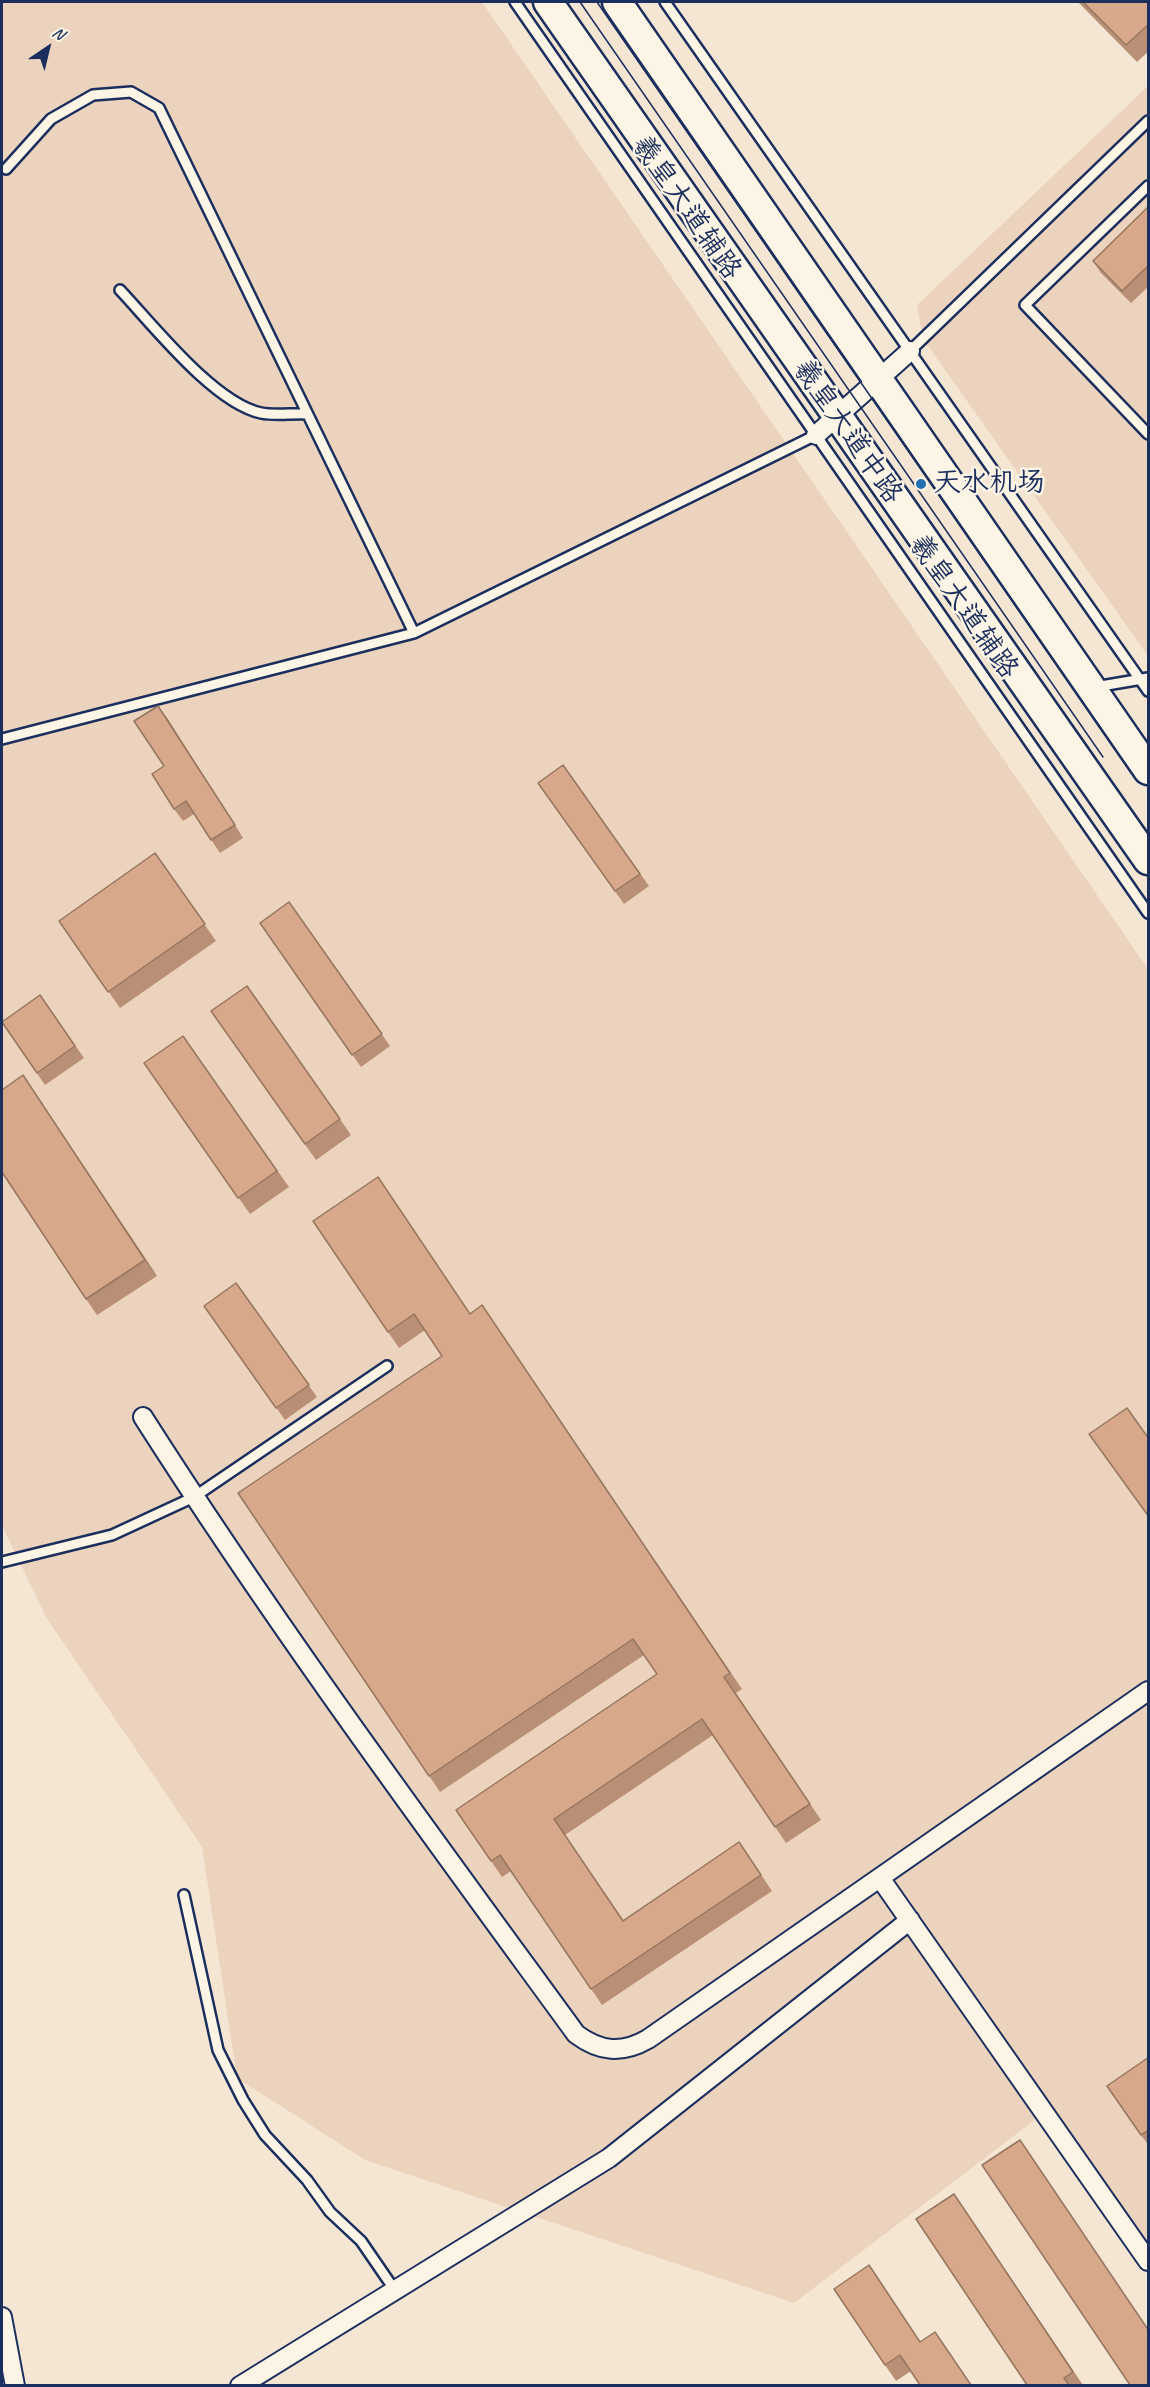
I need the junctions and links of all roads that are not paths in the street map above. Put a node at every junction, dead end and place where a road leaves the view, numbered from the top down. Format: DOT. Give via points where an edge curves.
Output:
graph roads {
  1 [pos="515,2"];
  2 [pos="548,2"];
  3 [pos="617,2"];
  4 [pos="665,2"];
  5 [pos="1149,121"];
  6 [pos="6,168"];
  7 [pos="1149,186"];
  8 [pos="120,290"];
  9 [pos="910,351"];
  10 [pos="877,381"];
  11 [pos="308,414"];
  12 [pos="827,427"];
  13 [pos="1149,434"];
  14 [pos="414,633"];
  15 [pos="1145,679"];
  16 [pos="1091,688"];
  17 [pos="1149,691"];
  18 [pos="2,739"];
  19 [pos="1149,770"];
  20 [pos="1149,860"];
  21 [pos="1149,913"];
  22 [pos="387,1366"];
  23 [pos="143,1417"];
  24 [pos="194,1497"];
  25 [pos="2,1562"];
  26 [pos="1149,1691"];
  27 [pos="880,1878"];
  28 [pos="184,1895"];
  29 [pos="910,1920"];
  30 [pos="1149,2261"];
  31 [pos="394,2289"];
  32 [pos="2,2318"];
  33 [pos="15,2385"];
  34 [pos="240,2385"];
  1 -- 12 [label="lane, 羲皇大道辅路"];
  2 -- 12 [label="main road, 羲皇大道中路"];
  3 -- 10 [label="main road, 羲皇大道中路"];
  4 -- 9 [label="lane"];
  5 -- 9 [label="lane"];
  6 -- 11 [label="lane" via="51,119 93,95 131,92 159,108"];
  7 -- 13 [label="lane" via="1025,305"];
  8 -- 11 [label="lane" via="225,396 261,413"];
  9 -- 10 [label="street"];
  9 -- 15 [label="lane"];
  10 -- 12 [label="street"];
  10 -- 16 [label="main road, 羲皇大道中路"];
  11 -- 14 [label="lane"];
  12 -- 14 [label="lane"];
  12 -- 20 [label="main road, 羲皇大道中路"];
  12 -- 21 [label="lane, 羲皇大道辅路"];
  14 -- 18 [label="lane"];
  15 -- 16 [label="lane"];
  15 -- 17 [label="lane"];
  16 -- 19 [label="main road, 羲皇大道中路"];
  22 -- 24 [label="lane"];
  23 -- 24 [label="street"];
  24 -- 25 [label="lane" via="111,1535"];
  24 -- 27 [label="street" via="411,1808 576,2034 589,2044 620,2050 635,2047"];
  26 -- 27 [label="street"];
  27 -- 29 [label="street"];
  28 -- 31 [label="lane" via="218,2050 243,2100 265,2135 307,2180 330,2212 361,2241"];
  29 -- 30 [label="street"];
  29 -- 31 [label="street" via="609,2158"];
  31 -- 34 [label="street"];
  32 -- 33 [label="street"];
}
